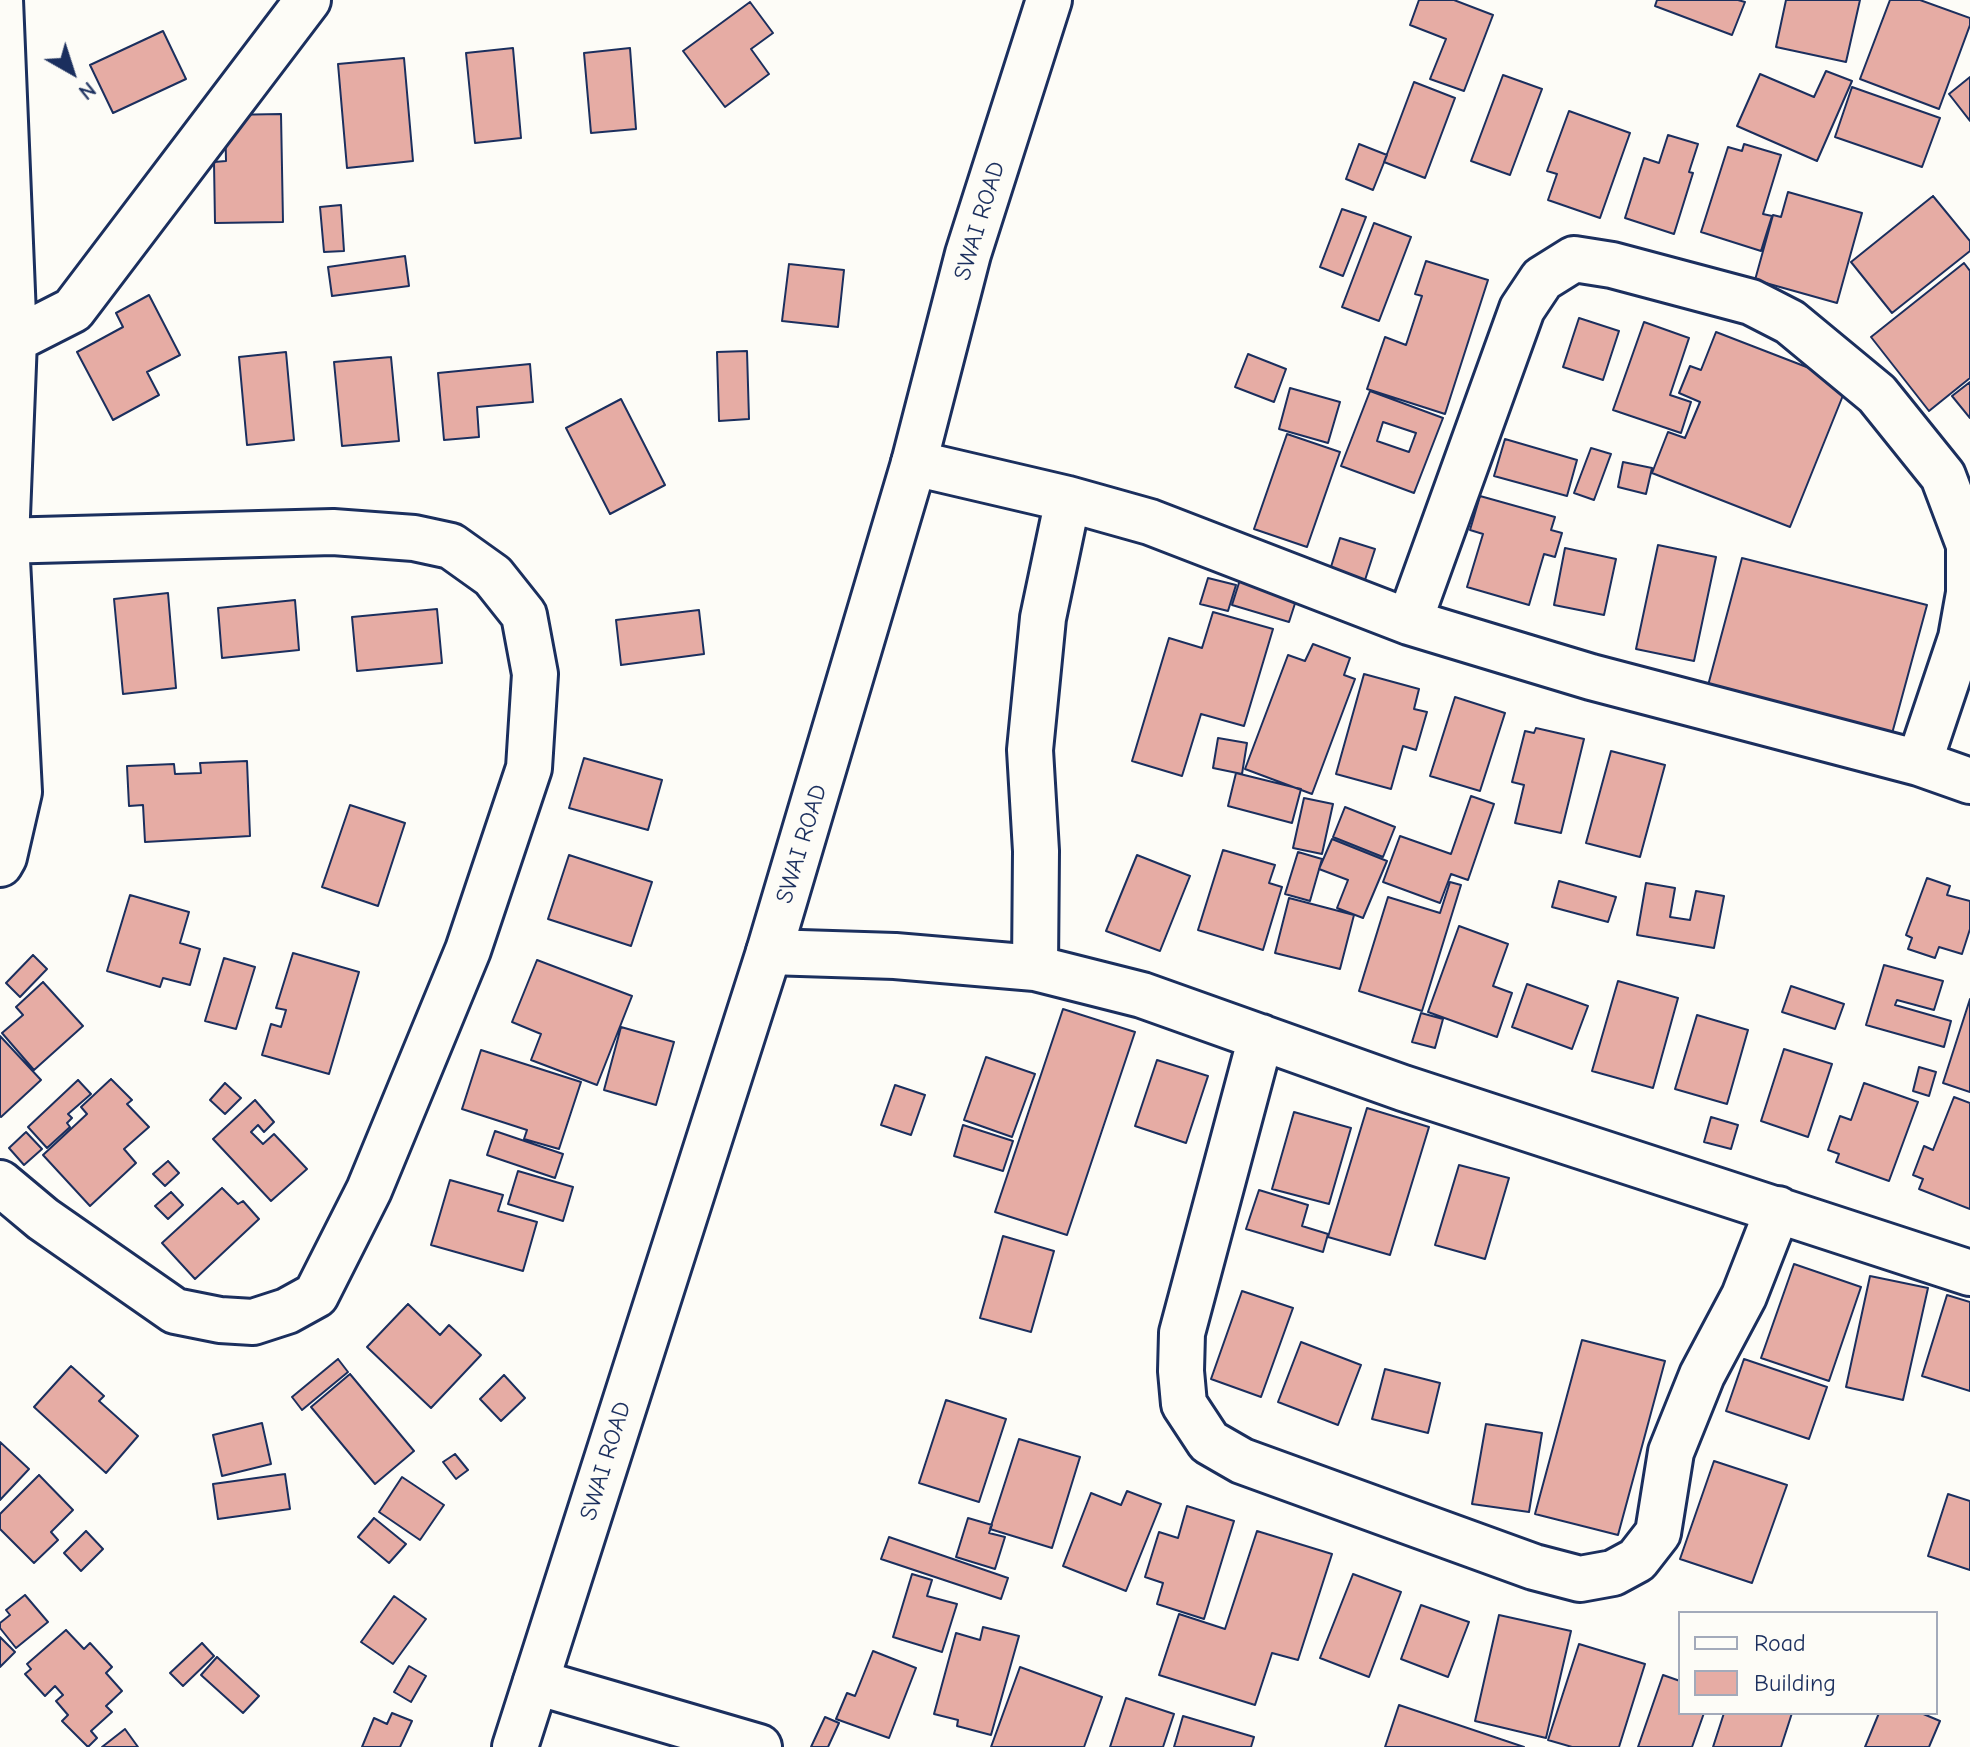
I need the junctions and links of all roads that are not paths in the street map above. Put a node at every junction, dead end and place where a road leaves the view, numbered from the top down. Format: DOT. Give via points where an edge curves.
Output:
graph roads {
  1 [pos="0,0"];
  2 [pos="308,0"];
  3 [pos="1049,0"];
  4 [pos="6,295"];
  5 [pos="14,340"];
  6 [pos="914,463"];
  7 [pos="1068,499"];
  8 [pos="3,541"];
  9 [pos="1409,622"];
  10 [pos="1919,763"];
  11 [pos="1970,781"];
  12 [pos="0,864"];
  13 [pos="769,952"];
  14 [pos="1035,968"];
  15 [pos="1261,1037"];
  16 [pos="0,1183"];
  17 [pos="1778,1209"];
  18 [pos="1970,1273"];
  19 [pos="536,1682"];
  20 [pos="515,1747"];
  21 [pos="759,1747"];
  1 -- 4 [label="street"];
  2 -- 5 [label="street" via="73,310"];
  3 -- 6 [label="street, SWAI ROAD" via="968,254"];
  4 -- 5 [label="street"];
  5 -- 8 [label="street"];
  6 -- 7 [label="street"];
  6 -- 13 [label="street, SWAI ROAD"];
  7 -- 9 [label="street" via="1150,522"];
  7 -- 14 [label="street" via="1043,618 1030,750"];
  8 -- 12 [label="street" via="19,792"];
  8 -- 16 [label="street" via="333,532 451,546 493,576 524,615 535,674 529,768 468,950 369,1190 316,1295 253,1322 175,1311"];
  9 -- 10 [label="street" via="1591,677"];
  9 -- 10 [label="street" via="1522,309 1542,279 1574,259 1751,302 1790,322 1877,394 1943,476 1969,545 1969,593 1961,638"];
  10 -- 11 [label="street"];
  13 -- 14 [label="street"];
  13 -- 19 [label="street, SWAI ROAD"];
  14 -- 15 [label="street" via="1142,995"];
  15 -- 17 [label="street"];
  15 -- 17 [label="street" via="1182,1333 1184,1404 1209,1442 1242,1461 1534,1567 1580,1579 1613,1573 1637,1560 1658,1533 1671,1452"];
  17 -- 18 [label="street"];
  19 -- 20 [label="street, SWAI ROAD"];
  19 -- 21 [label="street"];
}
